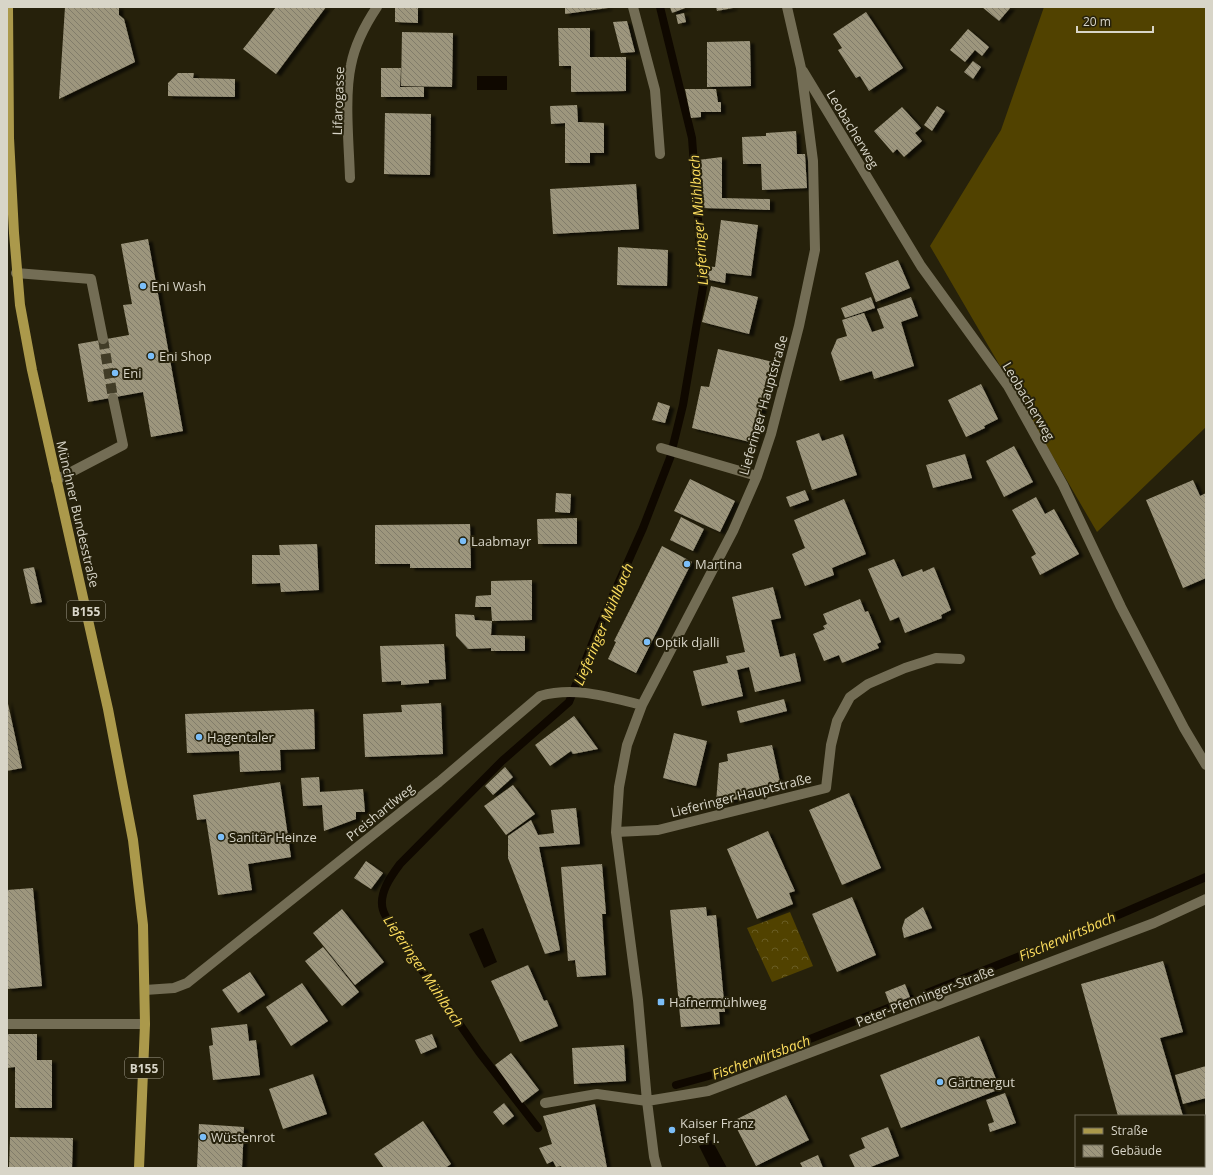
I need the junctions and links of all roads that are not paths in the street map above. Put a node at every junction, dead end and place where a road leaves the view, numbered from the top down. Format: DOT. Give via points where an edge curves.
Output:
graph roads {
  1 [pos="8,7"];
  2 [pos="377,7"];
  3 [pos="633,7"];
  4 [pos="787,7"];
  5 [pos="7,66"];
  6 [pos="801,68"];
  7 [pos="660,154"];
  8 [pos="350,178"];
  9 [pos="16,273"];
  10 [pos="103,339"];
  11 [pos="113,398"];
  12 [pos="661,448"];
  13 [pos="757,476"];
  14 [pos="56,480"];
  15 [pos="960,659"];
  16 [pos="642,704"];
  17 [pos="1206,765"];
  18 [pos="616,832"];
  19 [pos="1206,899"];
  20 [pos="145,990"];
  21 [pos="7,1024"];
  22 [pos="145,1024"];
  23 [pos="647,1101"];
  24 [pos="545,1103"];
  25 [pos="139,1168"];
  26 [pos="657,1168"];
  1 -- 5 [label="main road, Münchner Bundesstraße / B155"];
  2 -- 8 [label="street, Lifarogasse" via="357,43 350,66"];
  3 -- 7 [label="street" via="655,90"];
  4 -- 6 [label="street, Lieferinger Hauptstraße"];
  5 -- 9 [label="main road, Münchner Bundesstraße / B155"];
  6 -- 13 [label="street, Lieferinger Hauptstraße" via="813,161 815,250 785,382"];
  6 -- 17 [label="street, Leobacherweg" via="921,266 1008,386 1063,485 1121,607"];
  9 -- 10 [label="street" via="91,279"];
  9 -- 14 [label="main road, Münchner Bundesstraße / B155" via="32,370"];
  11 -- 14 [label="street" via="122,446"];
  12 -- 13 [label="street"];
  13 -- 16 [label="street, Lieferinger Hauptstraße" via="733,531"];
  14 -- 20 [label="main road, Münchner Bundesstraße / B155" via="108,709 133,840 143,925"];
  15 -- 18 [label="street, Lieferinger Hauptstraße" via="936,658 905,668 868,684 850,697 837,721 831,745 826,788 658,830"];
  16 -- 18 [label="street, Lieferinger Hauptstraße" via="627,745 619,787"];
  16 -- 20 [label="street, Preishartlweg" via="587,692 561,691 540,696 438,782 187,983 174,988"];
  18 -- 23 [label="street, Lieferinger Hauptstraße" via="638,1000"];
  19 -- 23 [label="street, Peter-Pfenninger-Straße" via="1154,923 708,1091"];
  20 -- 22 [label="main road, Münchner Bundesstraße / B155"];
  21 -- 22 [label="street"];
  22 -- 25 [label="main road, Münchner Bundesstraße / B155"];
  23 -- 24 [label="street" via="597,1094"];
  23 -- 26 [label="street, Lieferinger Hauptstraße"];
}
